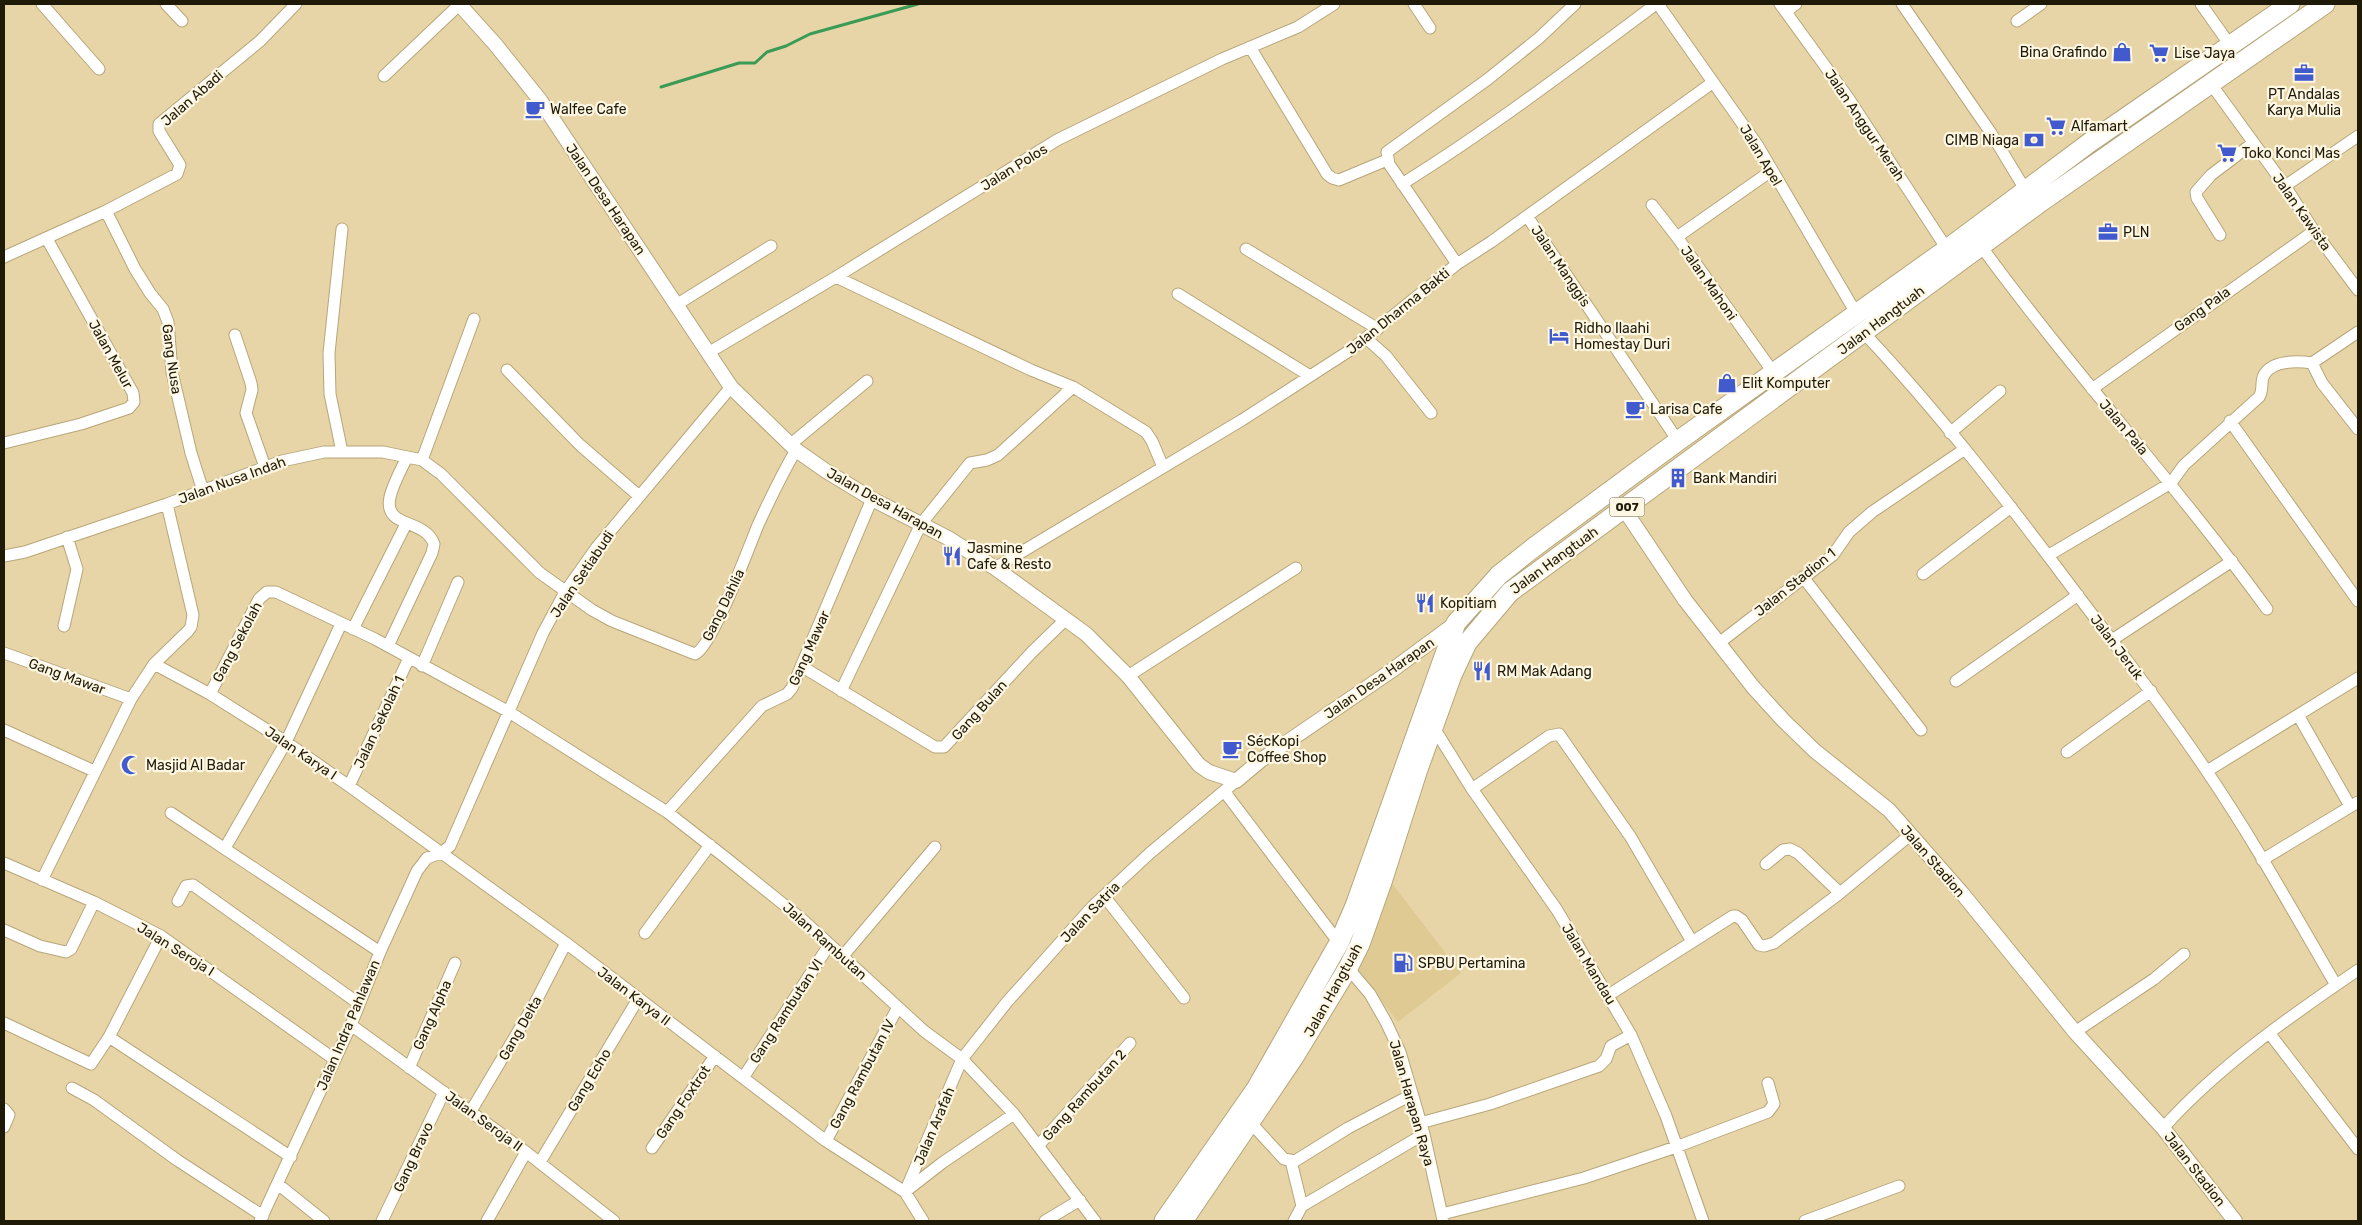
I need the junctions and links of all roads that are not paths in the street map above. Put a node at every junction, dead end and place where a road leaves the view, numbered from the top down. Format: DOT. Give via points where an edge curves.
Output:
graph roads {
  1 [pos="42,4"];
  2 [pos="166,4"];
  3 [pos="296,4"];
  4 [pos="459,4"];
  5 [pos="1334,4"];
  6 [pos="1414,4"];
  7 [pos="1575,4"];
  8 [pos="1657,4"];
  9 [pos="1796,4"];
  10 [pos="1902,4"];
  11 [pos="2040,4"];
  12 [pos="2201,4"];
  13 [pos="2325,4"];
  14 [pos="2286,7"];
  15 [pos="1783,8"];
  16 [pos="182,20"];
  17 [pos="2017,22"];
  18 [pos="1430,28"];
  19 [pos="2290,28"];
  20 [pos="2230,46"];
  21 [pos="1250,47"];
  22 [pos="99,69"];
  23 [pos="384,76"];
  24 [pos="1712,83"];
  25 [pos="2211,84"];
  26 [pos="2358,136"];
  27 [pos="2253,143"];
  28 [pos="1387,160"];
  29 [pos="1771,171"];
  30 [pos="1402,184"];
  31 [pos="2285,186"];
  32 [pos="2026,191"];
  33 [pos="1652,205"];
  34 [pos="106,211"];
  35 [pos="1527,216"];
  36 [pos="342,229"];
  37 [pos="2314,231"];
  38 [pos="2220,235"];
  39 [pos="1677,236"];
  40 [pos="47,239"];
  41 [pos="771,246"];
  42 [pos="1981,246"];
  43 [pos="1246,249"];
  44 [pos="1947,249"];
  45 [pos="4,257"];
  46 [pos="1457,264"];
  47 [pos="836,277"];
  48 [pos="2357,285"];
  49 [pos="1178,294"];
  50 [pos="676,305"];
  51 [pos="1856,313"];
  52 [pos="474,319"];
  53 [pos="1378,329"];
  54 [pos="2358,332"];
  55 [pos="1864,333"];
  56 [pos="235,334"];
  57 [pos="1368,339"];
  58 [pos="708,353"];
  59 [pos="2312,363"];
  60 [pos="507,370"];
  61 [pos="1773,372"];
  62 [pos="1310,376"];
  63 [pos="867,382"];
  64 [pos="732,387"];
  65 [pos="1073,387"];
  66 [pos="2092,389"];
  67 [pos="2000,391"];
  68 [pos="1431,413"];
  69 [pos="2230,421"];
  70 [pos="2358,429"];
  71 [pos="1950,433"];
  72 [pos="1678,441"];
  73 [pos="4,442"];
  74 [pos="793,447"];
  75 [pos="1965,449"];
  76 [pos="342,452"];
  77 [pos="406,457"];
  78 [pos="422,460"];
  79 [pos="265,467"];
  80 [pos="1163,467"];
  81 [pos="2171,483"];
  82 [pos="203,491"];
  83 [pos="640,496"];
  84 [pos="872,499"];
  85 [pos="167,504"];
  86 [pos="2011,507"];
  87 [pos="1624,509"];
  88 [pos="406,524"];
  89 [pos="921,524"];
  90 [pos="67,537"];
  91 [pos="2049,555"];
  92 [pos="4,556"];
  93 [pos="2232,560"];
  94 [pos="995,568"];
  95 [pos="1296,568"];
  96 [pos="1923,574"];
  97 [pos="1803,577"];
  98 [pos="458,582"];
  99 [pos="267,592"];
  100 [pos="565,592"];
  101 [pos="2078,595"];
  102 [pos="2358,600"];
  103 [pos="2267,609"];
  104 [pos="1066,619"];
  105 [pos="1456,623"];
  106 [pos="341,624"];
  107 [pos="64,626"];
  108 [pos="353,629"];
  109 [pos="2112,640"];
  110 [pos="1720,643"];
  111 [pos="388,646"];
  112 [pos="4,653"];
  113 [pos="409,658"];
  114 [pos="154,664"];
  115 [pos="422,666"];
  116 [pos="801,666"];
  117 [pos="1128,676"];
  118 [pos="2358,678"];
  119 [pos="1956,681"];
  120 [pos="841,691"];
  121 [pos="2151,691"];
  122 [pos="210,694"];
  123 [pos="131,698"];
  124 [pos="509,712"];
  125 [pos="2298,715"];
  126 [pos="1434,728"];
  127 [pos="4,730"];
  128 [pos="1921,730"];
  129 [pos="286,742"];
  130 [pos="2067,752"];
  131 [pos="94,771"];
  132 [pos="2207,771"];
  133 [pos="1236,781"];
  134 [pos="349,786"];
  135 [pos="1472,789"];
  136 [pos="1224,791"];
  137 [pos="2354,804"];
  138 [pos="667,812"];
  139 [pos="171,814"];
  140 [pos="1910,835"];
  141 [pos="451,842"];
  142 [pos="710,845"];
  143 [pos="935,847"];
  144 [pos="225,848"];
  145 [pos="441,853"];
  146 [pos="2262,860"];
  147 [pos="4,863"];
  148 [pos="1766,864"];
  149 [pos="42,880"];
  150 [pos="1840,893"];
  151 [pos="1104,896"];
  152 [pos="178,901"];
  153 [pos="94,902"];
  154 [pos="4,930"];
  155 [pos="646,933"];
  156 [pos="161,936"];
  157 [pos="1691,940"];
  158 [pos="566,943"];
  159 [pos="1339,943"];
  160 [pos="829,945"];
  161 [pos="380,952"];
  162 [pos="2184,954"];
  163 [pos="842,957"];
  164 [pos="455,963"];
  165 [pos="1348,968"];
  166 [pos="2358,970"];
  167 [pos="2336,985"];
  168 [pos="1607,996"];
  169 [pos="1184,998"];
  170 [pos="638,999"];
  171 [pos="358,1003"];
  172 [pos="898,1007"];
  173 [pos="4,1023"];
  174 [pos="351,1025"];
  175 [pos="2075,1032"];
  176 [pos="2270,1034"];
  177 [pos="1631,1035"];
  178 [pos="109,1037"];
  179 [pos="1130,1043"];
  180 [pos="715,1056"];
  181 [pos="334,1059"];
  182 [pos="962,1059"];
  183 [pos="409,1068"];
  184 [pos="743,1078"];
  185 [pos="1768,1083"];
  186 [pos="72,1088"];
  187 [pos="444,1092"];
  188 [pos="1411,1095"];
  189 [pos="4,1109"];
  190 [pos="471,1111"];
  191 [pos="1014,1114"];
  192 [pos="1250,1122"];
  193 [pos="1420,1123"];
  194 [pos="4,1127"];
  195 [pos="2163,1128"];
  196 [pos="1424,1134"];
  197 [pos="826,1141"];
  198 [pos="1038,1146"];
  199 [pos="1676,1147"];
  200 [pos="652,1148"];
  201 [pos="2358,1149"];
  202 [pos="526,1152"];
  203 [pos="291,1157"];
  204 [pos="540,1162"];
  205 [pos="1291,1162"];
  206 [pos="279,1185"];
  207 [pos="1899,1186"];
  208 [pos="905,1192"];
  209 [pos="1080,1200"];
  210 [pos="1302,1206"];
  211 [pos="1185,1209"];
  212 [pos="1443,1218"];
  213 [pos="261,1219"];
  214 [pos="323,1221"];
  215 [pos="382,1221"];
  216 [pos="487,1221"];
  217 [pos="614,1221"];
  218 [pos="923,1221"];
  219 [pos="1046,1221"];
  220 [pos="1095,1221"];
  221 [pos="1164,1221"];
  222 [pos="1294,1221"];
  223 [pos="1703,1221"];
  224 [pos="1805,1221"];
  225 [pos="2236,1221"];
  1 -- 22 [label="street"];
  2 -- 16 [label="street"];
  3 -- 34 [label="street, Jalan Abadi" via="260,41 160,123 159,131 180,165 177,174"];
  4 -- 23 [label="street"];
  4 -- 50 [label="street, Jalan Desa Harapan" via="540,100"];
  5 -- 21 [label="street, Jalan Polos" via="1298,26"];
  6 -- 18 [label="street"];
  7 -- 28 [label="street" via="1488,80 1390,149"];
  8 -- 24 [label="street, Jalan Apel"];
  8 -- 30 [label="street" via="1522,104"];
  9 -- 15 [label="street"];
  10 -- 32 [label="street" via="1991,133"];
  11 -- 17 [label="street"];
  12 -- 20 [label="street"];
  13 -- 19 [label="highway, Jalan Hangtuah / 007"];
  14 -- 19 [label="highway"];
  14 -- 20 [label="highway, Jalan Hangtuah / 007"];
  15 -- 44 [label="street, Jalan Anggur Merah" via="1849,99"];
  19 -- 25 [label="highway, Jalan Hangtuah / 007"];
  20 -- 32 [label="highway, Jalan Hangtuah / 007" via="2089,143"];
  21 -- 28 [label="street" via="1327,174 1339,180"];
  21 -- 47 [label="street, Jalan Polos" via="1057,140"];
  24 -- 29 [label="street, Jalan Apel" via="1758,146"];
  24 -- 35 [label="street, Jalan Dharma Bakti"];
  25 -- 27 [label="street, Jalan Kawista"];
  25 -- 42 [label="highway, Jalan Hangtuah / 007"];
  26 -- 31 [label="street"];
  27 -- 31 [label="street, Jalan Kawista"];
  27 -- 38 [label="street" via="2211,175 2196,192"];
  28 -- 30 [label="street"];
  29 -- 39 [label="street, Jalan Mahoni"];
  29 -- 51 [label="street, Jalan Apel"];
  30 -- 46 [label="street"];
  31 -- 37 [label="street, Jalan Kawista"];
  32 -- 44 [label="highway, Jalan Hangtuah / 007"];
  33 -- 39 [label="street"];
  34 -- 40 [label="street, Jalan Abadi"];
  34 -- 82 [label="street, Gang Nusa" via="168,322 172,372"];
  35 -- 46 [label="street, Jalan Dharma Bakti"];
  35 -- 72 [label="street, Jalan Manggis"];
  36 -- 76 [label="street" via="328,353 330,394"];
  37 -- 48 [label="street, Jalan Kawista"];
  37 -- 66 [label="street, Gang Pala"];
  39 -- 61 [label="street, Jalan Mahoni"];
  40 -- 45 [label="street, Jalan Abadi"];
  40 -- 73 [label="street, Jalan Melur" via="133,393 134,402 130,408 81,424"];
  41 -- 50 [label="street"];
  42 -- 55 [label="highway, Jalan Hangtuah / 007"];
  42 -- 66 [label="street, Jalan Pala" via="2030,314"];
  43 -- 53 [label="street"];
  44 -- 51 [label="highway, Jalan Hangtuah / 007"];
  46 -- 53 [label="street, Jalan Dharma Bakti"];
  47 -- 58 [label="street, Jalan Polos"];
  47 -- 65 [label="street"];
  49 -- 62 [label="street"];
  50 -- 58 [label="street, Jalan Desa Harapan"];
  51 -- 61 [label="highway, Jalan Hangtuah / 007"];
  52 -- 78 [label="street"];
  53 -- 57 [label="street, Jalan Dharma Bakti"];
  54 -- 59 [label="street"];
  55 -- 71 [label="street, Jalan Jeruk" via="1901,372"];
  55 -- 87 [label="highway, Jalan Hangtuah / 007"];
  56 -- 79 [label="street" via="252,390 246,413"];
  57 -- 62 [label="street, Jalan Dharma Bakti"];
  57 -- 68 [label="street" via="1386,356"];
  58 -- 64 [label="street, Jalan Desa Harapan"];
  59 -- 69 [label="street" via="2284,362 2267,372 2259,397"];
  59 -- 70 [label="street" via="2322,383"];
  60 -- 83 [label="street" via="580,445"];
  61 -- 72 [label="highway, Jalan Hangtuah / 007"];
  62 -- 80 [label="street, Jalan Dharma Bakti"];
  63 -- 74 [label="street"];
  64 -- 74 [label="street, Jalan Desa Harapan"];
  64 -- 83 [label="street, Jalan Setiabudi"];
  65 -- 80 [label="street" via="1146,432"];
  65 -- 89 [label="street" via="998,455 970,463"];
  66 -- 81 [label="street, Jalan Pala"];
  67 -- 71 [label="street"];
  69 -- 81 [label="street" via="2184,465"];
  69 -- 102 [label="street"];
  71 -- 75 [label="street, Jalan Jeruk"];
  72 -- 105 [label="highway, Jalan Hangtuah / 007" via="1499,576"];
  74 -- 84 [label="street, Jalan Desa Harapan"];
  74 -- 100 [label="street, Gang Dahlia" via="717,621 699,652 690,653 612,621"];
  75 -- 86 [label="street, Jalan Jeruk"];
  75 -- 97 [label="street, Jalan Stadion 1" via="1872,512 1849,532 1833,555"];
  76 -- 77 [label="street, Jalan Nusa Indah" via="384,452"];
  76 -- 79 [label="street, Jalan Nusa Indah" via="315,454"];
  77 -- 78 [label="street, Jalan Nusa Indah"];
  77 -- 88 [label="street" via="389,506 399,521"];
  78 -- 100 [label="street, Jalan Nusa Indah" via="441,474 540,573"];
  79 -- 82 [label="street, Jalan Nusa Indah"];
  80 -- 94 [label="street, Jalan Dharma Bakti"];
  81 -- 91 [label="street"];
  81 -- 93 [label="street, Jalan Pala"];
  82 -- 85 [label="street, Jalan Nusa Indah"];
  83 -- 100 [label="street, Jalan Setiabudi"];
  84 -- 89 [label="street, Jalan Desa Harapan"];
  84 -- 116 [label="street, Gang Mawar"];
  85 -- 90 [label="street, Jalan Nusa Indah"];
  85 -- 114 [label="street" via="192,621 188,631"];
  86 -- 91 [label="street, Jalan Jeruk"];
  86 -- 96 [label="street"];
  87 -- 110 [label="street, Jalan Stadion" via="1684,600"];
  87 -- 126 [label="highway, Jalan Hangtuah / 007" via="1510,592 1466,643"];
  88 -- 108 [label="street"];
  88 -- 111 [label="street" via="426,531 434,544"];
  89 -- 94 [label="street, Jalan Desa Harapan"];
  89 -- 120 [label="street"];
  90 -- 92 [label="street, Jalan Nusa Indah"];
  90 -- 107 [label="street" via="77,569"];
  91 -- 101 [label="street, Jalan Jeruk"];
  93 -- 103 [label="street, Jalan Pala"];
  93 -- 109 [label="street"];
  94 -- 104 [label="street, Jalan Desa Harapan"];
  95 -- 117 [label="street"];
  97 -- 110 [label="street, Jalan Stadion 1"];
  97 -- 128 [label="street"];
  98 -- 115 [label="street"];
  99 -- 106 [label="street, Jalan Rambutan" via="276,592"];
  99 -- 122 [label="street, Gang Sekolah" via="259,599"];
  100 -- 124 [label="street, Jalan Setiabudi" via="543,633"];
  101 -- 109 [label="street, Jalan Jeruk"];
  101 -- 119 [label="street"];
  104 -- 117 [label="street, Jalan Desa Harapan" via="1093,640"];
  104 -- 120 [label="street, Gang Bulan" via="944,747 934,747"];
  105 -- 133 [label="street, Jalan Desa Harapan"];
  105 -- 159 [label="highway, Jalan Hangtuah / 007"];
  106 -- 108 [label="street, Jalan Rambutan"];
  106 -- 129 [label="street"];
  108 -- 111 [label="street, Jalan Rambutan"];
  109 -- 121 [label="street, Jalan Jeruk"];
  110 -- 140 [label="street, Jalan Stadion" via="1783,720 1847,778 1889,810"];
  111 -- 113 [label="street, Jalan Rambutan"];
  112 -- 123 [label="street, Gang Mawar"];
  113 -- 115 [label="street, Jalan Rambutan"];
  113 -- 134 [label="street, Jalan Sekolah 1"];
  114 -- 122 [label="street, Jalan Karya I"];
  114 -- 123 [label="street"];
  115 -- 124 [label="street, Jalan Rambutan"];
  116 -- 120 [label="street, Gang Bulan"];
  116 -- 138 [label="street, Gang Mawar" via="790,692 762,706"];
  117 -- 133 [label="street, Jalan Desa Harapan" via="1200,765 1209,772"];
  118 -- 125 [label="street"];
  121 -- 130 [label="street"];
  121 -- 132 [label="street, Jalan Jeruk"];
  122 -- 129 [label="street, Jalan Karya I"];
  123 -- 131 [label="street"];
  124 -- 138 [label="street, Jalan Rambutan"];
  124 -- 141 [label="street, Jalan Setiabudi"];
  125 -- 132 [label="street"];
  125 -- 137 [label="street"];
  126 -- 135 [label="street, Jalan Mandau"];
  126 -- 165 [label="highway, Jalan Hangtuah / 007" via="1372,909"];
  127 -- 131 [label="street"];
  129 -- 134 [label="street, Jalan Karya I"];
  129 -- 144 [label="street"];
  131 -- 149 [label="street"];
  132 -- 146 [label="street, Jalan Jeruk"];
  133 -- 136 [label="street, Jalan Satria"];
  134 -- 145 [label="street, Jalan Karya I"];
  135 -- 157 [label="street" via="1549,736 1559,734 1630,836"];
  135 -- 168 [label="street, Jalan Mandau" via="1557,910"];
  136 -- 151 [label="street, Jalan Satria"];
  136 -- 159 [label="street"];
  137 -- 146 [label="street"];
  138 -- 142 [label="street, Jalan Rambutan"];
  139 -- 144 [label="street"];
  140 -- 150 [label="street"];
  140 -- 175 [label="street, Jalan Stadion"];
  141 -- 145 [label="street, Jalan Indra Pahlawan"];
  142 -- 155 [label="street"];
  142 -- 160 [label="street, Jalan Rambutan"];
  143 -- 163 [label="street"];
  144 -- 161 [label="street"];
  145 -- 158 [label="street, Jalan Karya II"];
  145 -- 161 [label="street, Jalan Indra Pahlawan" via="422,862"];
  146 -- 167 [label="street, Jalan Jeruk"];
  147 -- 149 [label="street, Jalan Seroja I"];
  148 -- 150 [label="street" via="1783,850 1794,851"];
  149 -- 153 [label="street, Jalan Seroja I"];
  150 -- 157 [label="street" via="1770,946 1758,945 1736,916"];
  151 -- 169 [label="street"];
  151 -- 182 [label="street, Jalan Satria" via="1007,1002"];
  152 -- 171 [label="street" via="186,886 193,884"];
  153 -- 154 [label="street" via="71,949 66,952 40,946"];
  153 -- 156 [label="street, Jalan Seroja I"];
  156 -- 178 [label="street"];
  156 -- 181 [label="street, Jalan Seroja I"];
  157 -- 168 [label="street"];
  158 -- 170 [label="street, Jalan Karya II"];
  158 -- 190 [label="street, Gang Delta" via="535,1003"];
  159 -- 211 [label="highway, Jalan Hangtuah / 007"];
  160 -- 163 [label="street, Jalan Rambutan"];
  160 -- 184 [label="street, Gang Rambutan VI"];
  161 -- 171 [label="street, Jalan Indra Pahlawan"];
  162 -- 175 [label="street" via="2154,979"];
  163 -- 172 [label="street, Jalan Rambutan"];
  164 -- 183 [label="street, Gang Alpha"];
  165 -- 188 [label="street, Jalan Harapan Raya" via="1370,994 1386,1022 1400,1052"];
  165 -- 192 [label="highway, Jalan Hangtuah / 007"];
  166 -- 167 [label="street"];
  167 -- 176 [label="street"];
  168 -- 177 [label="street, Jalan Mandau"];
  170 -- 180 [label="street, Jalan Karya II"];
  170 -- 204 [label="street, Gang Echo"];
  171 -- 174 [label="street, Jalan Indra Pahlawan"];
  172 -- 182 [label="street, Jalan Rambutan"];
  172 -- 197 [label="street, Gang Rambutan IV"];
  173 -- 178 [label="street" via="91,1064"];
  174 -- 181 [label="street, Jalan Indra Pahlawan"];
  174 -- 183 [label="street, Jalan Seroja II"];
  175 -- 195 [label="street, Jalan Stadion"];
  176 -- 195 [label="street" via="2230,1063"];
  176 -- 201 [label="street"];
  177 -- 193 [label="street" via="1611,1046 1599,1066 1490,1104"];
  177 -- 199 [label="street, Jalan Mandau"];
  178 -- 203 [label="street"];
  179 -- 198 [label="street, Gang Rambutan 2"];
  180 -- 184 [label="street, Jalan Karya II"];
  180 -- 200 [label="street, Gang Foxtrot"];
  181 -- 203 [label="street, Jalan Indra Pahlawan"];
  182 -- 191 [label="street, Jalan Rambutan"];
  182 -- 208 [label="street, Jalan Arafah"];
  183 -- 187 [label="street, Jalan Seroja II"];
  184 -- 197 [label="street, Jalan Karya II"];
  185 -- 199 [label="street" via="1774,1102 1772,1110"];
  186 -- 213 [label="street" via="94,1100"];
  187 -- 190 [label="street, Jalan Seroja II"];
  187 -- 215 [label="street, Gang Bravo"];
  188 -- 193 [label="street, Jalan Harapan Raya"];
  188 -- 205 [label="street"];
  189 -- 194 [label="street" via="9,1115"];
  190 -- 202 [label="street, Jalan Seroja II"];
  191 -- 198 [label="street, Jalan Rambutan"];
  191 -- 208 [label="street"];
  192 -- 205 [label="street" via="1284,1159"];
  192 -- 211 [label="highway, Jalan Hangtuah / 007"];
  193 -- 196 [label="street, Jalan Harapan Raya"];
  195 -- 225 [label="street, Jalan Stadion"];
  196 -- 210 [label="street"];
  196 -- 212 [label="street, Jalan Harapan Raya"];
  197 -- 208 [label="street, Jalan Karya II"];
  198 -- 209 [label="street, Jalan Rambutan"];
  199 -- 212 [label="street"];
  199 -- 223 [label="street, Jalan Mandau"];
  202 -- 204 [label="street, Jalan Seroja II"];
  202 -- 216 [label="street"];
  203 -- 206 [label="street, Jalan Indra Pahlawan"];
  204 -- 217 [label="street, Jalan Seroja II"];
  205 -- 210 [label="street"];
  206 -- 213 [label="street, Jalan Indra Pahlawan"];
  206 -- 214 [label="street"];
  207 -- 224 [label="street"];
  208 -- 218 [label="street"];
  209 -- 219 [label="street"];
  209 -- 220 [label="street, Jalan Rambutan"];
  210 -- 222 [label="street"];
  211 -- 221 [label="highway, Jalan Hangtuah / 007"];
}
